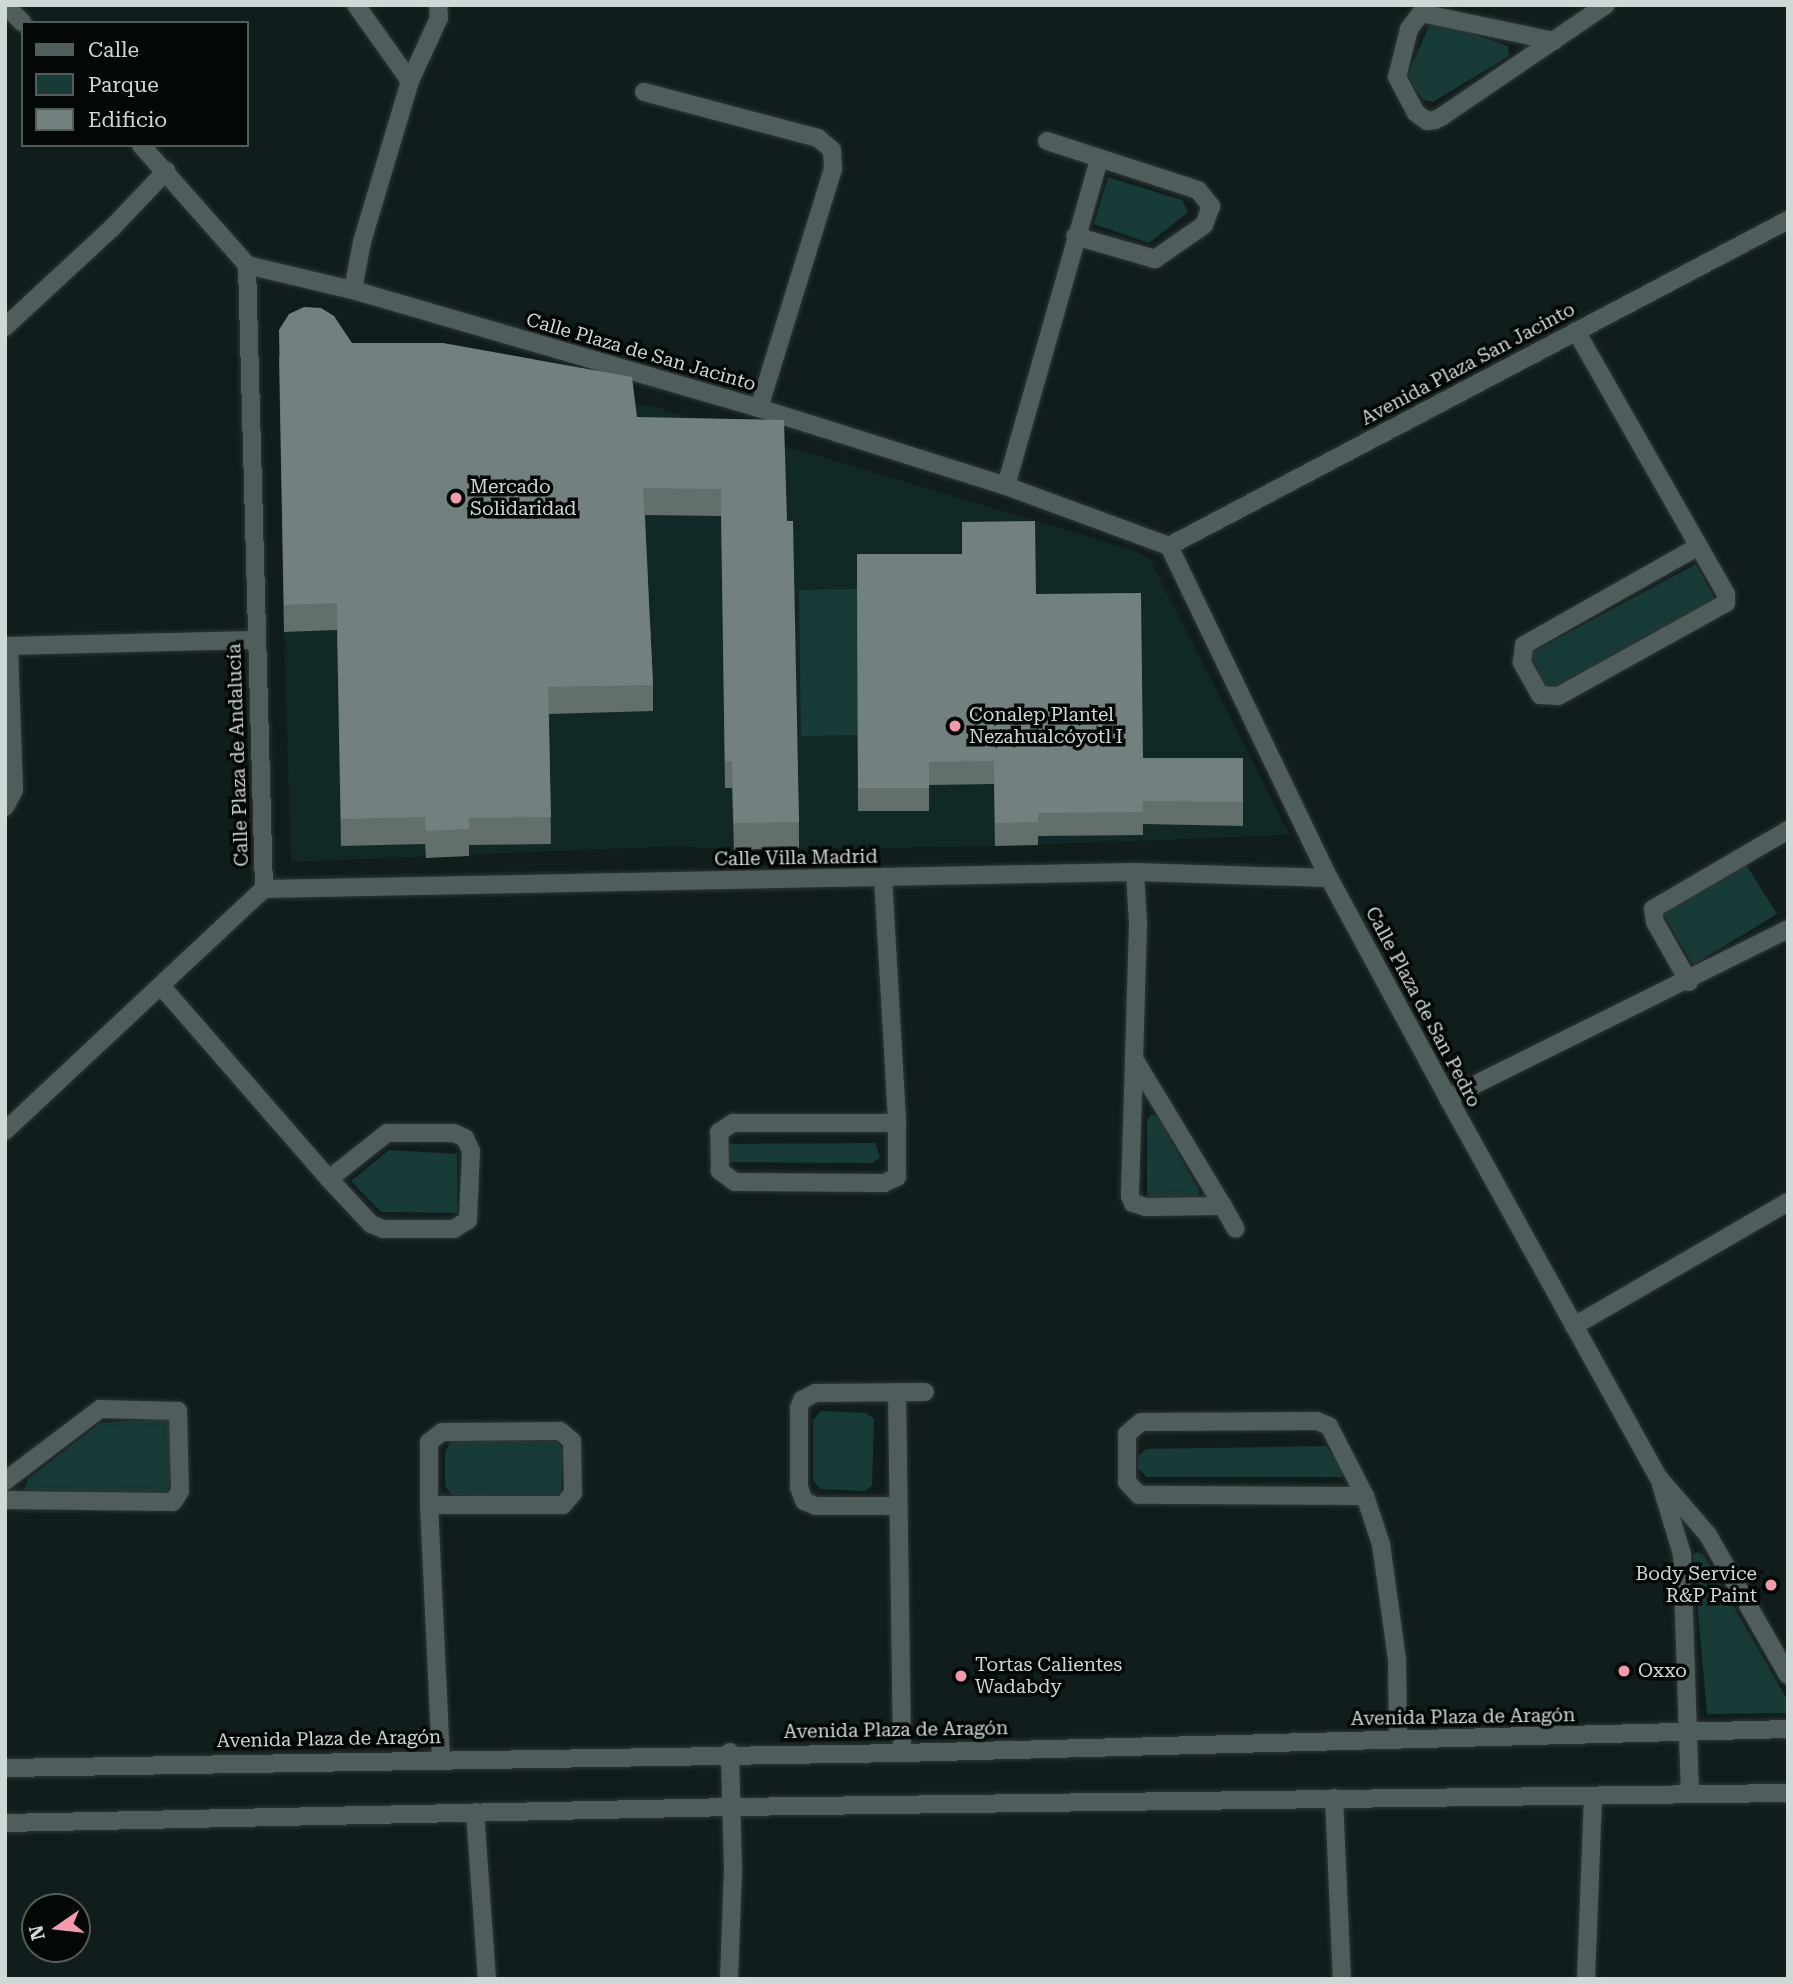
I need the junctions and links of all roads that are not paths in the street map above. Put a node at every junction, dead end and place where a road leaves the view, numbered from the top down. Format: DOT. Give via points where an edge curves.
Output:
graph roads {
  1 [pos="5,5"];
  2 [pos="356,5"];
  3 [pos="438,5"];
  4 [pos="1606,5"];
  5 [pos="21,21"];
  6 [pos="1554,41"];
  7 [pos="410,81"];
  8 [pos="645,92"];
  9 [pos="1047,141"];
  10 [pos="143,147"];
  11 [pos="1098,159"];
  12 [pos="166,171"];
  13 [pos="1788,220"];
  14 [pos="1075,236"];
  15 [pos="247,265"];
  16 [pos="353,290"];
  17 [pos="5,327"];
  18 [pos="1576,331"];
  19 [pos="759,408"];
  20 [pos="1006,486"];
  21 [pos="1169,546"];
  22 [pos="1696,547"];
  23 [pos="255,640"];
  24 [pos="7,646"];
  25 [pos="5,807"];
  26 [pos="1788,830"];
  27 [pos="1135,872"];
  28 [pos="883,877"];
  29 [pos="1329,878"];
  30 [pos="264,890"];
  31 [pos="1788,929"];
  32 [pos="1689,982"];
  33 [pos="162,987"];
  34 [pos="1136,1061"];
  35 [pos="1448,1098"];
  36 [pos="897,1123"];
  37 [pos="5,1131"];
  38 [pos="329,1179"];
  39 [pos="1788,1202"];
  40 [pos="1223,1206"];
  41 [pos="1236,1229"];
  42 [pos="1574,1326"];
  43 [pos="897,1392"];
  44 [pos="925,1392"];
  45 [pos="1660,1478"];
  46 [pos="5,1481"];
  47 [pos="1365,1496"];
  48 [pos="5,1500"];
  49 [pos="429,1505"];
  50 [pos="898,1506"];
  51 [pos="1788,1675"];
  52 [pos="1788,1729"];
  53 [pos="1686,1733"];
  54 [pos="1398,1739"];
  55 [pos="730,1752"];
  56 [pos="902,1753"];
  57 [pos="442,1757"];
  58 [pos="5,1768"];
  59 [pos="1788,1793"];
  60 [pos="1690,1794"];
  61 [pos="1593,1796"];
  62 [pos="1334,1798"];
  63 [pos="732,1807"];
  64 [pos="475,1812"];
  65 [pos="5,1823"];
  66 [pos="487,1979"];
  67 [pos="729,1979"];
  68 [pos="1342,1979"];
  69 [pos="1586,1979"];
  1 -- 5 [label="street"];
  2 -- 7 [label="street"];
  3 -- 7 [label="street" via="439,18"];
  4 -- 6 [label="street"];
  6 -- 6 [label="street" via="1435,120 1427,121 1416,113 1397,77 1409,29 1421,13"];
  7 -- 16 [label="street" via="362,242"];
  8 -- 19 [label="street" via="818,138 832,150 834,170"];
  9 -- 11 [label="street"];
  10 -- 12 [label="street"];
  11 -- 14 [label="street"];
  11 -- 14 [label="street" via="1198,190 1208,198 1211,215 1204,225 1155,259"];
  12 -- 15 [label="street"];
  12 -- 17 [label="street"];
  13 -- 18 [label="street, Avenida Plaza San Jacinto"];
  14 -- 20 [label="street"];
  15 -- 16 [label="street, Calle Plaza de San Jacinto"];
  15 -- 23 [label="street, Calle Plaza de Andalucía"];
  16 -- 19 [label="street, Calle Plaza de San Jacinto"];
  18 -- 21 [label="street, Avenida Plaza San Jacinto"];
  18 -- 22 [label="street"];
  19 -- 20 [label="street, Calle Plaza de San Jacinto"];
  20 -- 21 [label="street, Calle Plaza de San Jacinto"];
  21 -- 29 [label="street, Calle Plaza de San Pedro"];
  22 -- 22 [label="street" via="1726,594 1721,609 1558,696 1540,695 1522,662 1524,645"];
  23 -- 24 [label="street"];
  23 -- 30 [label="street, Calle Plaza de Andalucía"];
  24 -- 25 [label="street" via="14,790"];
  26 -- 32 [label="street" via="1653,909 1655,922"];
  27 -- 28 [label="street, Calle Villa Madrid"];
  27 -- 29 [label="street, Calle Villa Madrid"];
  27 -- 34 [label="street"];
  28 -- 30 [label="street, Calle Villa Madrid"];
  28 -- 36 [label="street"];
  29 -- 35 [label="street, Calle Plaza de San Pedro"];
  30 -- 33 [label="street, Calle Plaza de Andalucía"];
  31 -- 32 [label="street"];
  32 -- 35 [label="street" via="1573,1032"];
  33 -- 37 [label="street, Calle Plaza de Andalucía"];
  33 -- 38 [label="street"];
  34 -- 40 [label="street"];
  34 -- 40 [label="street" via="1129,1188 1133,1202 1146,1207"];
  35 -- 42 [label="street, Calle Plaza de San Pedro"];
  36 -- 36 [label="street" via="897,1172 890,1182 735,1182 724,1176 718,1165 719,1132 733,1123"];
  38 -- 38 [label="street" via="377,1228 460,1228 470,1213 471,1151 465,1138 454,1133 393,1132"];
  39 -- 42 [label="street"];
  40 -- 41 [label="street"];
  42 -- 45 [label="street, Calle Plaza de San Pedro"];
  43 -- 44 [label="street"];
  43 -- 50 [label="street"];
  43 -- 50 [label="street" via="815,1393 802,1400 799,1415 804,1501 816,1506"];
  45 -- 51 [label="street, Calle Plaza de San Pedro" via="1707,1535"];
  45 -- 53 [label="street, Calle Plaza de San Pedro" via="1682,1554"];
  46 -- 48 [label="street" via="100,1409 178,1411 180,1491 173,1502"];
  47 -- 47 [label="street" via="1333,1431 1324,1422 1141,1422 1127,1434 1127,1482 1139,1495"];
  47 -- 54 [label="street" via="1381,1544 1398,1659"];
  49 -- 49 [label="street" via="557,1506 568,1502 573,1493 574,1447 560,1431 436,1433 428,1447"];
  49 -- 57 [label="street"];
  50 -- 56 [label="street"];
  52 -- 53 [label="street, Avenida Plaza de Aragón"];
  53 -- 54 [label="street, Avenida Plaza de Aragón"];
  53 -- 60 [label="street, Calle Plaza de San Pedro"];
  54 -- 56 [label="street, Avenida Plaza de Aragón"];
  55 -- 56 [label="street, Avenida Plaza de Aragón"];
  55 -- 57 [label="street, Avenida Plaza de Aragón"];
  55 -- 63 [label="street"];
  57 -- 58 [label="street, Avenida Plaza de Aragón"];
  59 -- 60 [label="street"];
  60 -- 61 [label="street"];
  61 -- 62 [label="street"];
  61 -- 69 [label="street"];
  62 -- 63 [label="street"];
  62 -- 68 [label="street"];
  63 -- 64 [label="street"];
  63 -- 67 [label="street"];
  64 -- 65 [label="street"];
  64 -- 66 [label="street"];
}
